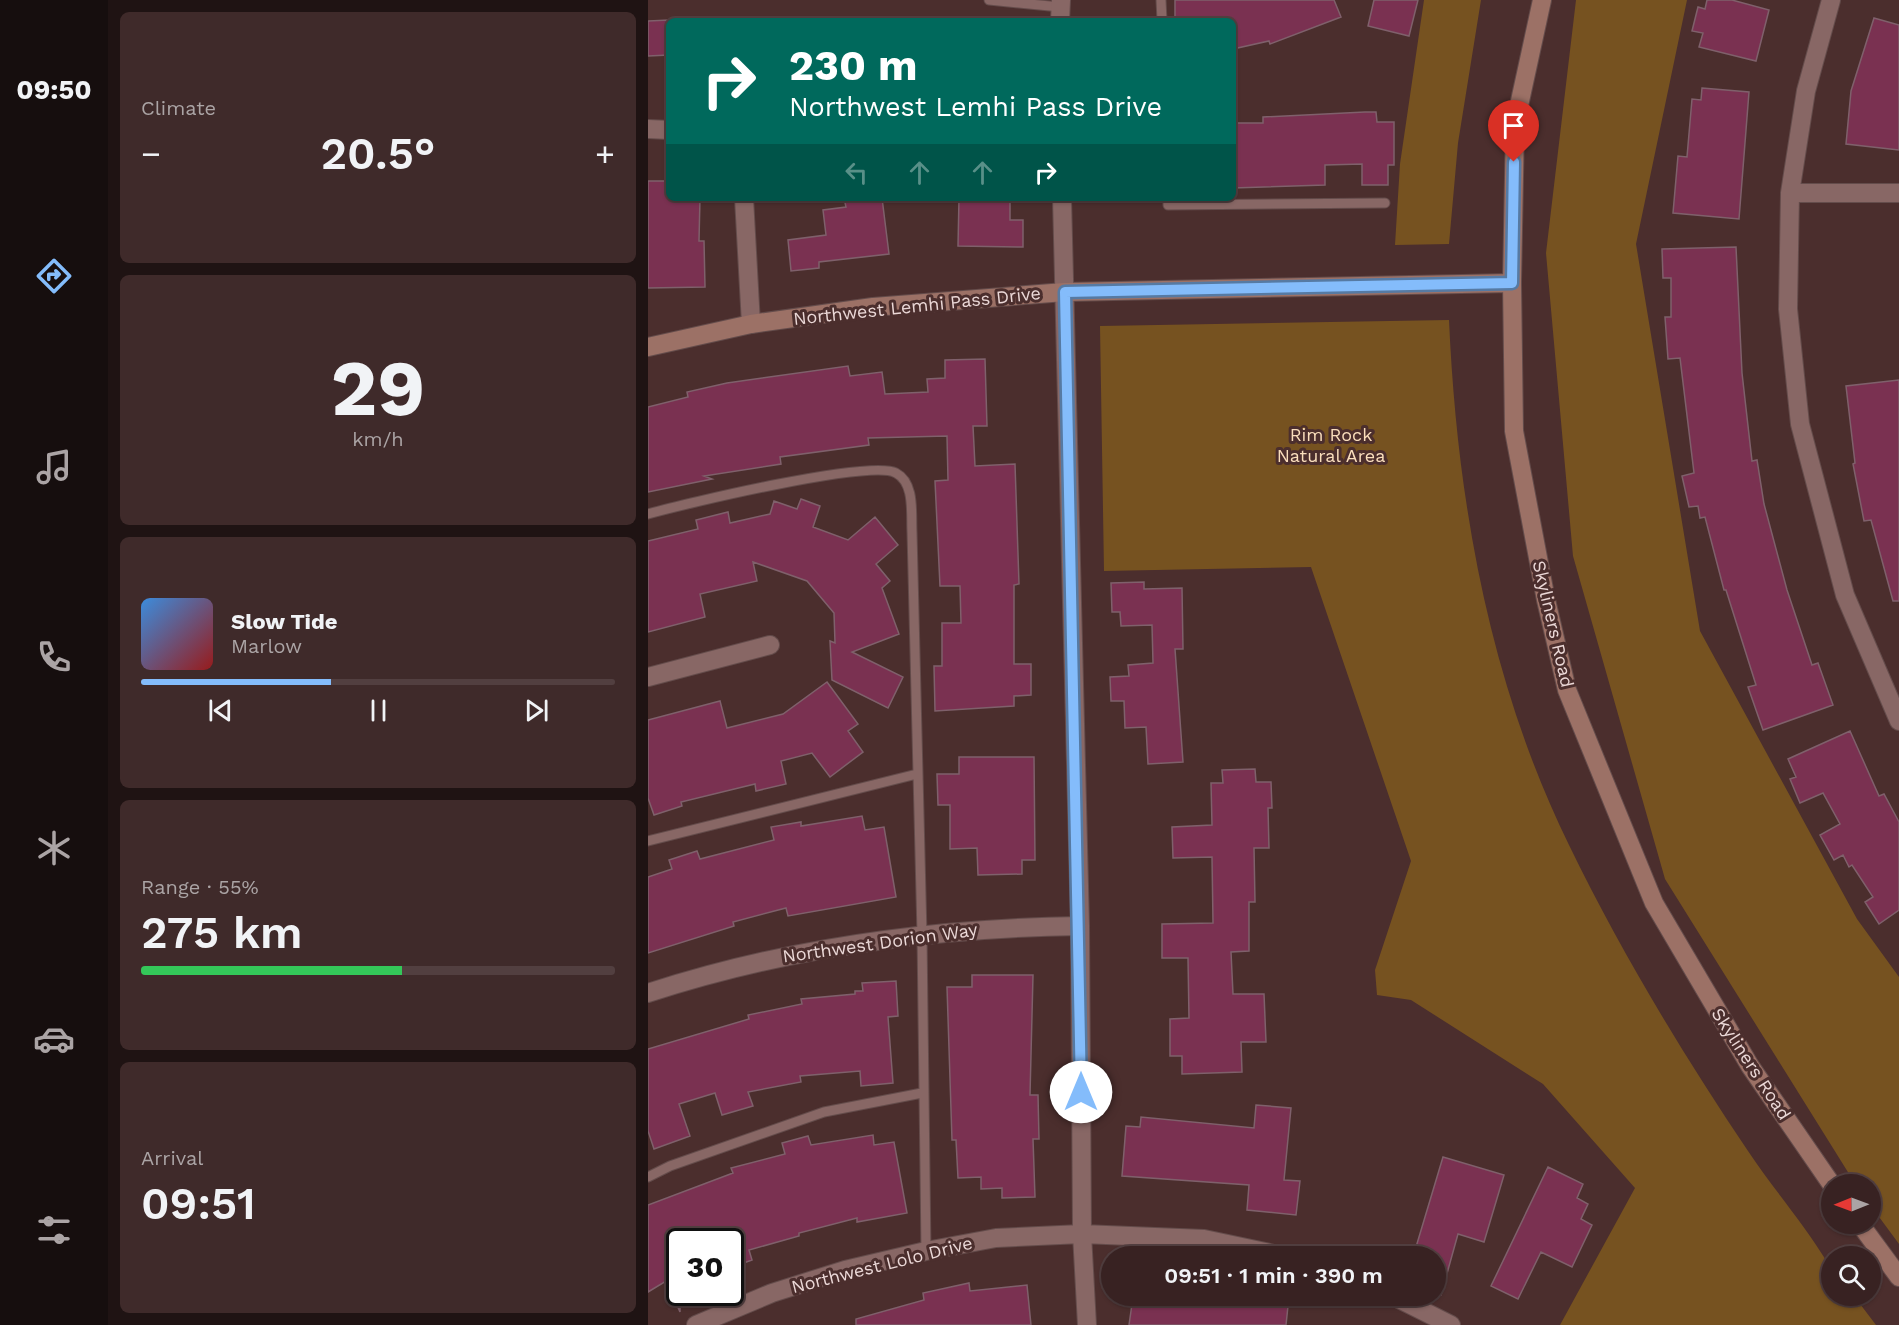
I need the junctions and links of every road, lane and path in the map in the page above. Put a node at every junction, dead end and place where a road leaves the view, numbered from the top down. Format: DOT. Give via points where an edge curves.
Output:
graph roads {
  1 [pos="989,0"];
  2 [pos="1161,0"];
  3 [pos="1542,0"];
  4 [pos="1831,0"];
  5 [pos="1060,9"];
  6 [pos="1162,18"];
  7 [pos="648,129"];
  8 [pos="666,130"];
  9 [pos="1790,193"];
  10 [pos="1899,193"];
  11 [pos="744,201"];
  12 [pos="1062,201"];
  13 [pos="1168,201"];
  14 [pos="1385,203"];
  15 [pos="1512,283"];
  16 [pos="1065,292"];
  17 [pos="751,324"];
  18 [pos="648,347"];
  19 [pos="648,514"];
  20 [pos="770,645"];
  21 [pos="648,677"];
  22 [pos="1899,721"];
  23 [pos="917,774"];
  24 [pos="648,841"];
  25 [pos="1080,926"];
  26 [pos="922,935"];
  27 [pos="648,993"];
  28 [pos="922,1093"];
  29 [pos="1824,1174"];
  30 [pos="648,1177"];
  31 [pos="1082,1234"];
  32 [pos="1867,1234"];
  33 [pos="1237,1246"];
  34 [pos="926,1251"];
  35 [pos="1899,1277"];
  36 [pos="1413,1306"];
  37 [pos="696,1325"];
  38 [pos="1087,1325"];
  39 [pos="1451,1325"];
  1 -- 5 [label="lane"];
  2 -- 6 [label="lane"];
  3 -- 15 [label="street, Skyliners Road" via="1515,124"];
  4 -- 9 [label="street" via="1806,91"];
  7 -- 8 [label="street"];
  9 -- 10 [label="street"];
  9 -- 22 [label="street" via="1788,309 1800,424 1845,595"];
  11 -- 17 [label="street"];
  12 -- 16 [label="street"];
  13 -- 14 [label="lane" via="1168,206"];
  15 -- 16 [label="street, Northwest Lemhi Pass Drive"];
  15 -- 29 [label="street, Skyliners Road" via="1514,431 1567,690 1654,903 1750,1066"];
  16 -- 17 [label="street, Northwest Lemhi Pass Drive" via="873,307"];
  16 -- 25 [label="street"];
  17 -- 18 [label="street, Northwest Lemhi Pass Drive"];
  19 -- 23 [label="lane" via="865,469 895,472 906,481 912,532"];
  20 -- 21 [label="street"];
  23 -- 24 [label="lane"];
  23 -- 26 [label="lane"];
  25 -- 26 [label="street, Northwest Dorion Way" via="989,927"];
  25 -- 31 [label="street"];
  26 -- 27 [label="street, Northwest Dorion Way" via="832,946 712,972"];
  26 -- 28 [label="lane"];
  28 -- 30 [label="lane" via="824,1112"];
  28 -- 34 [label="lane"];
  31 -- 33 [label="street, Northwest Lolo Drive" via="1204,1239"];
  31 -- 34 [label="street, Northwest Lolo Drive" via="996,1238"];
  31 -- 38 [label="street"];
  32 -- 35 [label="street"];
  34 -- 37 [label="street, Northwest Lolo Drive" via="772,1293"];
  36 -- 39 [label="street"];
}
